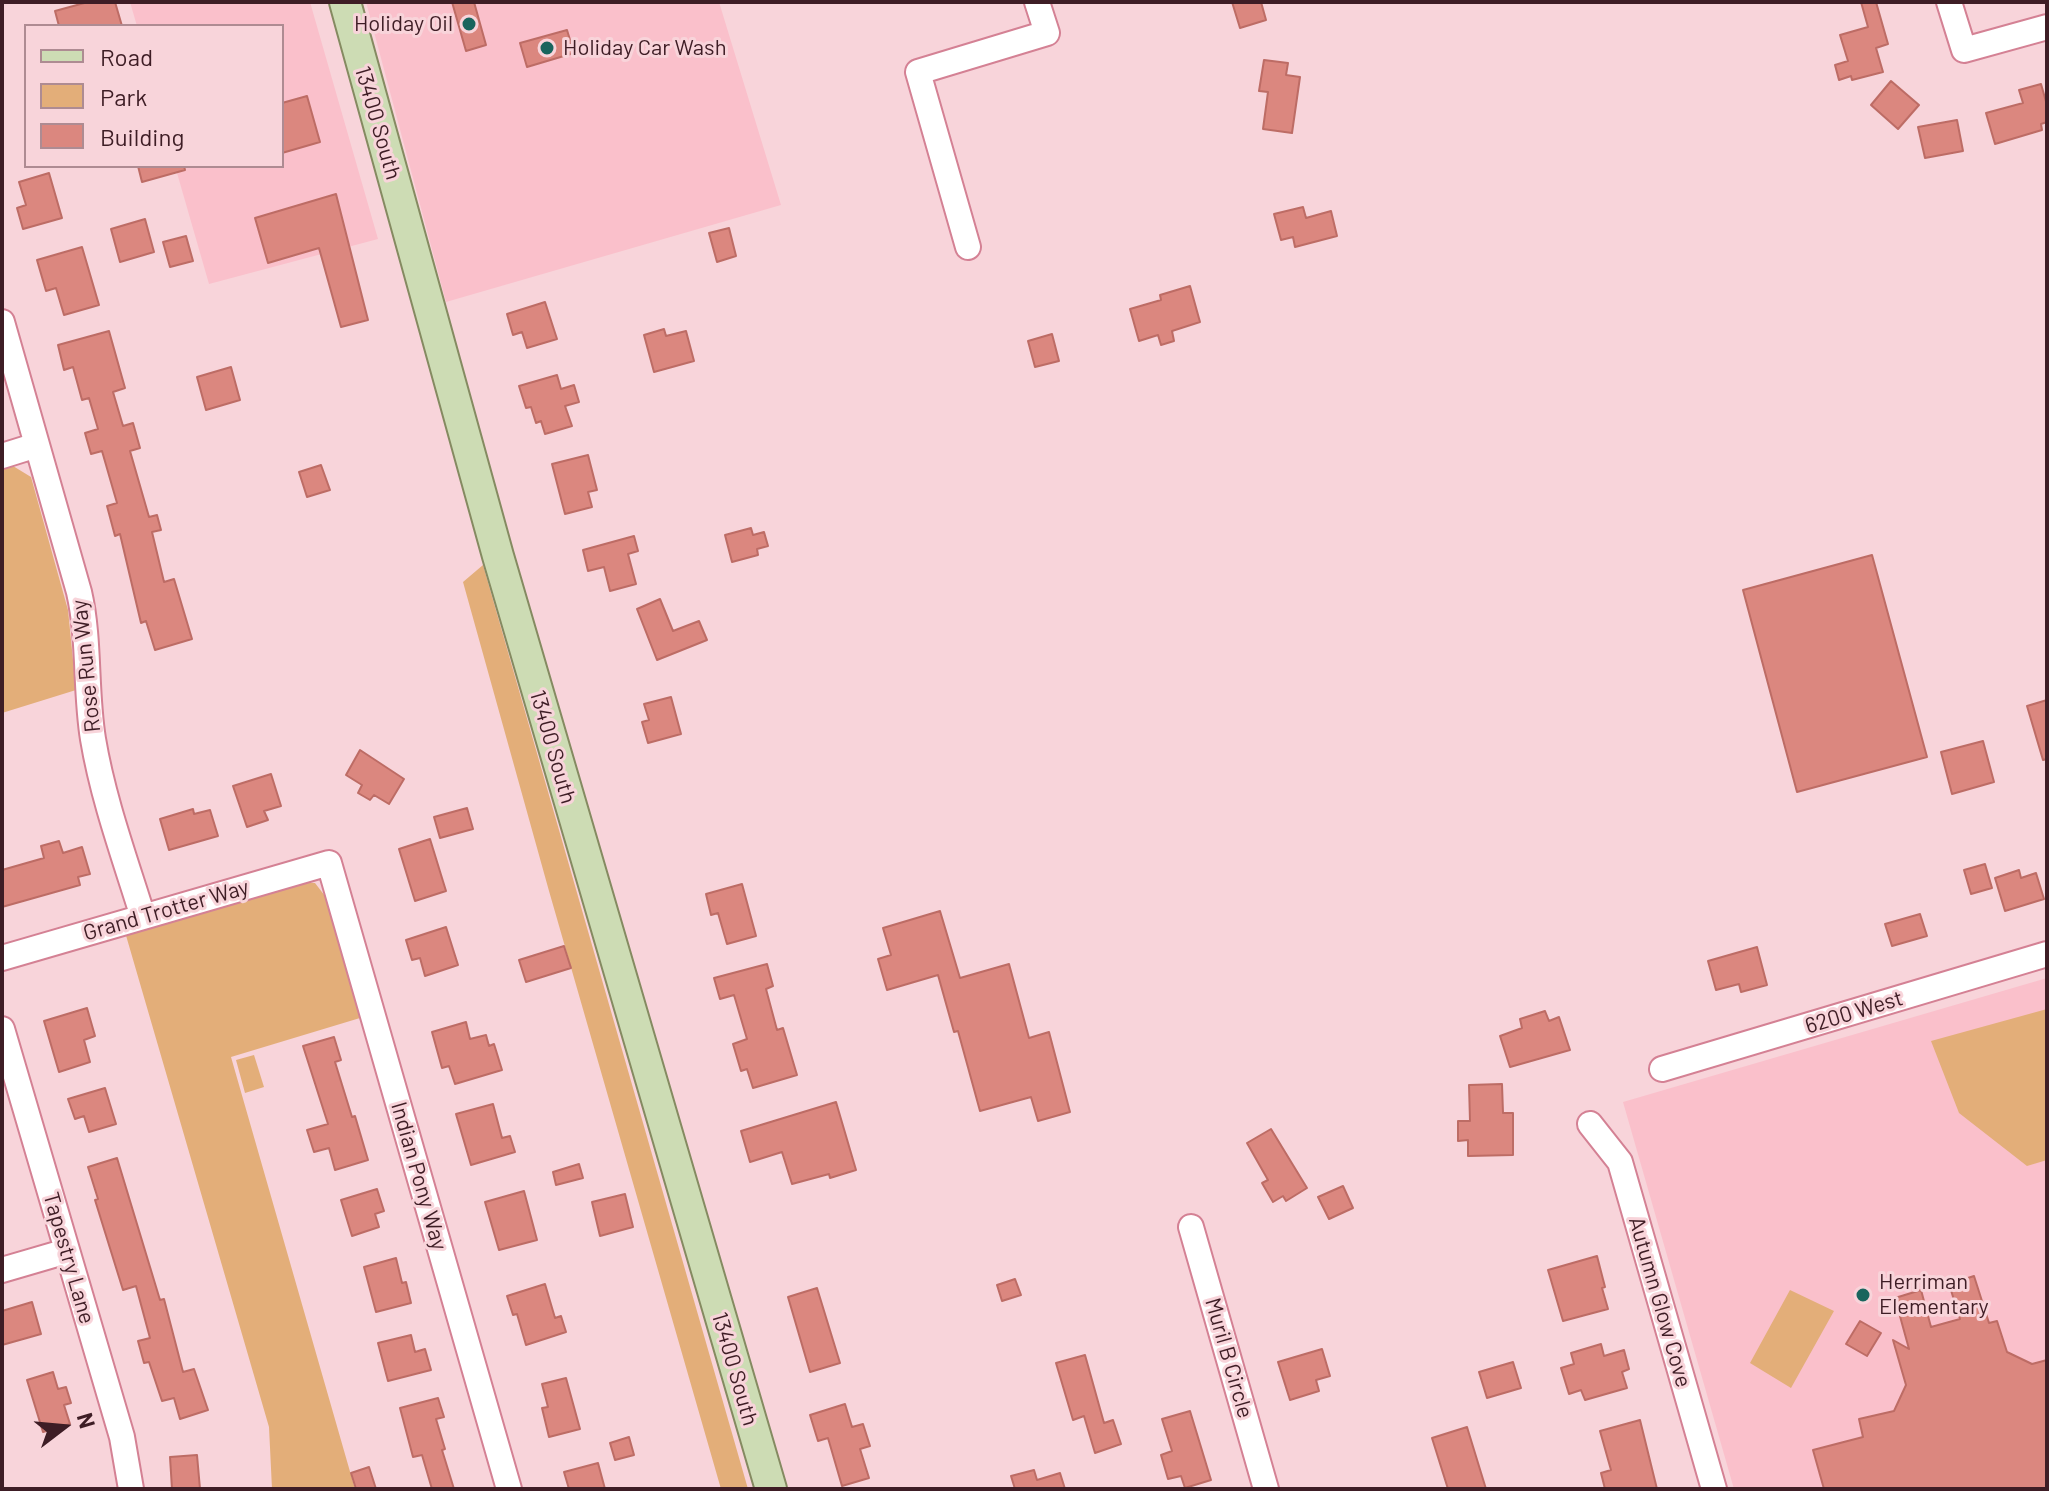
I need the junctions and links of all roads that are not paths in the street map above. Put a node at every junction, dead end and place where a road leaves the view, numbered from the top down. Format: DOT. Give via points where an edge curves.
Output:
graph roads {
  1 [pos="345,2"];
  2 [pos="1037,2"];
  3 [pos="1949,2"];
  4 [pos="2047,27"];
  5 [pos="968,247"];
  6 [pos="2,322"];
  7 [pos="37,445"];
  8 [pos="2,456"];
  9 [pos="329,863"];
  10 [pos="143,917"];
  11 [pos="2047,954"];
  12 [pos="2,958"];
  13 [pos="2,1029"];
  14 [pos="1662,1069"];
  15 [pos="1590,1124"];
  16 [pos="1191,1227"];
  17 [pos="67,1251"];
  18 [pos="2,1270"];
  19 [pos="131,1489"];
  20 [pos="509,1489"];
  21 [pos="771,1489"];
  22 [pos="1266,1489"];
  23 [pos="1714,1489"];
  1 -- 21 [label="main road, 13400 South" via="498,556"];
  2 -- 5 [label="street" via="1047,33 918,72"];
  3 -- 4 [label="street" via="1964,50"];
  6 -- 7 [label="street, Rose Run Way"];
  7 -- 8 [label="street"];
  7 -- 10 [label="street, Rose Run Way" via="82,606 97,756"];
  9 -- 10 [label="street, Grand Trotter Way"];
  9 -- 20 [label="street, Indian Pony Way"];
  10 -- 12 [label="street, Grand Trotter Way"];
  11 -- 14 [label="street, 6200 West"];
  13 -- 17 [label="street, Tapestry Lane"];
  15 -- 23 [label="street, Autumn Glow Cove" via="1620,1162"];
  16 -- 22 [label="street, Muril B Circle"];
  17 -- 18 [label="street"];
  17 -- 19 [label="street, Tapestry Lane" via="122,1437"];
}
